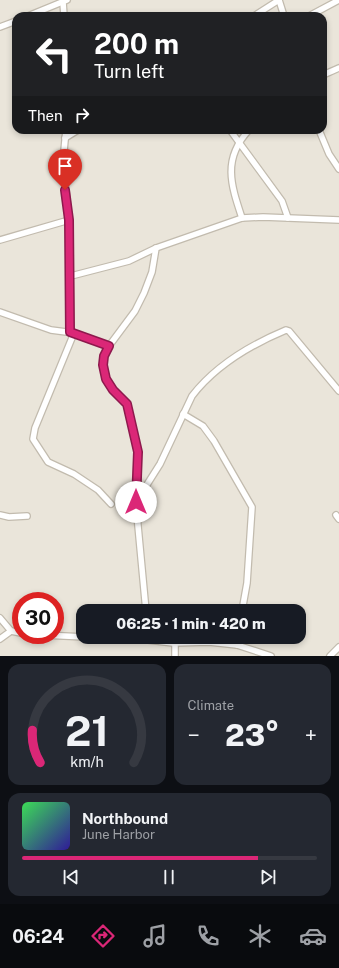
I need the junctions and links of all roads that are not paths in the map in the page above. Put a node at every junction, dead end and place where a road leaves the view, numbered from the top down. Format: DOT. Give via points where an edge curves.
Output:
graph roads {
  1 [pos="339,0"];
  2 [pos="65,1"];
  3 [pos="38,12"];
  4 [pos="64,12"];
  5 [pos="260,12"];
  6 [pos="283,12"];
  7 [pos="316,12"];
  8 [pos="12,22"];
  9 [pos="0,27"];
  10 [pos="339,68"];
  11 [pos="327,73"];
  12 [pos="66,134"];
  13 [pos="72,134"];
  14 [pos="233,134"];
  15 [pos="245,134"];
  16 [pos="321,134"];
  17 [pos="66,138"];
  18 [pos="239,141"];
  19 [pos="339,169"];
  20 [pos="242,218"];
  21 [pos="288,218"];
  22 [pos="69,220"];
  23 [pos="339,220"];
  24 [pos="0,240"];
  25 [pos="156,248"];
  26 [pos="71,276"];
  27 [pos="0,312"];
  28 [pos="72,332"];
  29 [pos="109,346"];
  30 [pos="339,391"];
  31 [pos="183,414"];
  32 [pos="136,502"];
  33 [pos="111,504"];
  34 [pos="0,515"];
  35 [pos="27,516"];
  36 [pos="145,604"];
  37 [pos="243,604"];
  38 [pos="0,618"];
  39 [pos="11,632"];
  40 [pos="64,636"];
  41 [pos="76,636"];
  42 [pos="0,639"];
  43 [pos="175,644"];
  44 [pos="228,644"];
  45 [pos="237,645"];
  46 [pos="339,647"];
  47 [pos="175,656"];
  48 [pos="271,656"];
  49 [pos="330,656"];
  1 -- 7 [label="street"];
  2 -- 3 [label="street"];
  2 -- 4 [label="street"];
  5 -- 6 [label="street" via="279,0"];
  8 -- 9 [label="street"];
  10 -- 11 [label="street"];
  12 -- 17 [label="street"];
  13 -- 17 [label="street"];
  14 -- 18 [label="street"];
  15 -- 18 [label="street"];
  16 -- 19 [label="street"];
  17 -- 22 [label="street" via="63,161"];
  18 -- 20 [label="street" via="231,172 232,188"];
  18 -- 21 [label="street" via="282,201"];
  20 -- 21 [label="street"];
  20 -- 25 [label="street"];
  21 -- 23 [label="street"];
  22 -- 24 [label="street"];
  22 -- 26 [label="street"];
  25 -- 26 [label="street" via="129,261"];
  25 -- 29 [label="street" via="152,272 144,293 135,311"];
  26 -- 28 [label="street"];
  27 -- 28 [label="street" via="51,330"];
  28 -- 29 [label="street"];
  28 -- 33 [label="street" via="35,428 33,440 48,462 74,474 98,490"];
  29 -- 32 [label="street" via="103,365 106,379 127,404 138,452"];
  30 -- 31 [label="street" via="286,330 255,343 227,362 199,388"];
  31 -- 32 [label="street" via="160,464"];
  31 -- 37 [label="street" via="203,426 252,507"];
  32 -- 36 [label="street"];
  34 -- 35 [label="street" via="9,518"];
  38 -- 39 [label="street"];
  39 -- 42 [label="street"];
  40 -- 41 [label="street"];
  43 -- 47 [label="street"];
  44 -- 45 [label="street"];
  45 -- 48 [label="street"];
  46 -- 49 [label="street"];
}
